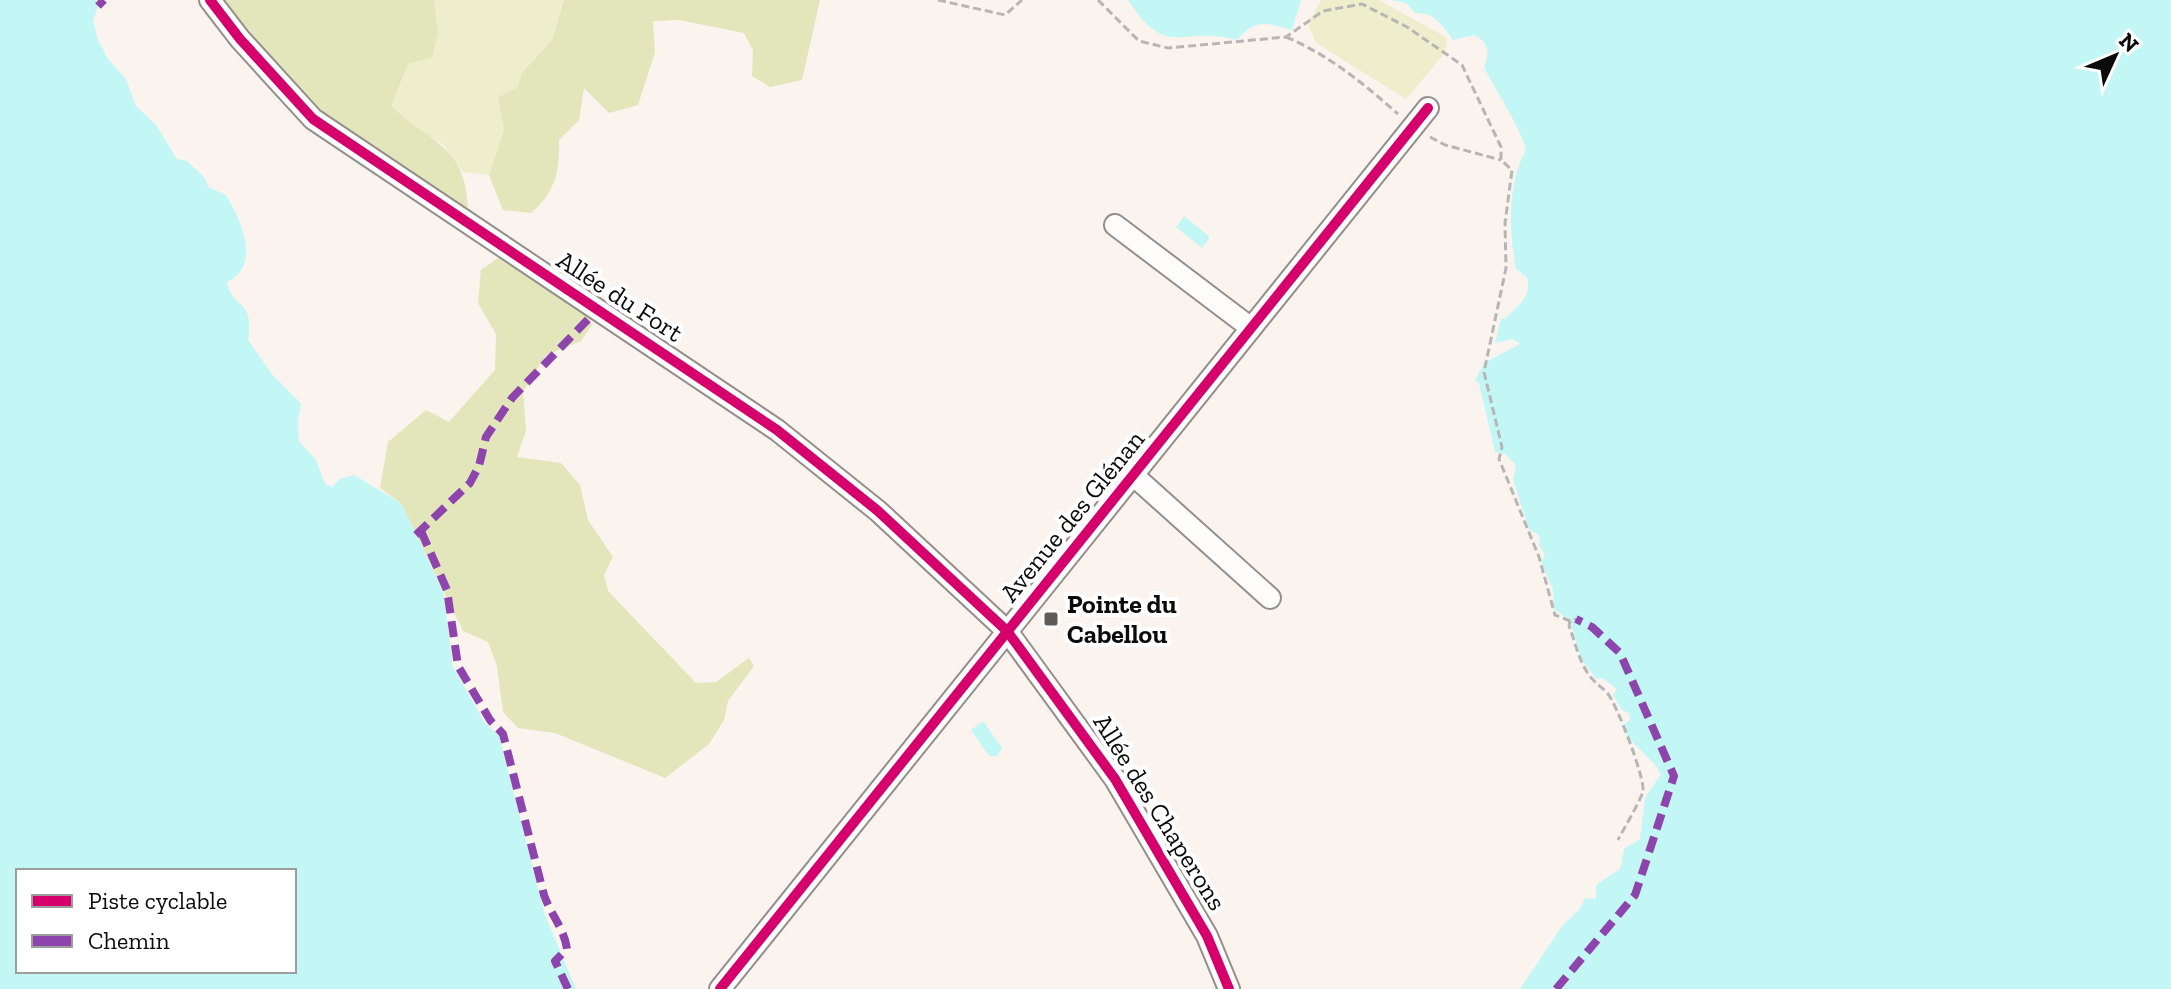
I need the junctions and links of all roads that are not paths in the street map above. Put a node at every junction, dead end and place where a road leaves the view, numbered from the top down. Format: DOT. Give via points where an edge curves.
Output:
graph roads {
  1 [pos="210,0"];
  2 [pos="1428,108"];
  3 [pos="1115,225"];
  4 [pos="1251,328"];
  5 [pos="1133,475"];
  6 [pos="1270,598"];
  7 [pos="1007,631"];
  8 [pos="720,989"];
  9 [pos="1229,989"];
  1 -- 7 [label="street, Allée du Fort" via="313,119 777,430 878,511"];
  2 -- 4 [label="street, Avenue des Glénan"];
  3 -- 4 [label="street"];
  4 -- 5 [label="street, Avenue des Glénan"];
  5 -- 6 [label="street"];
  5 -- 7 [label="street, Avenue des Glénan"];
  7 -- 8 [label="street, Avenue des Glénan"];
  7 -- 9 [label="street, Allée des Chaperons" via="1115,779 1207,936"];
}
